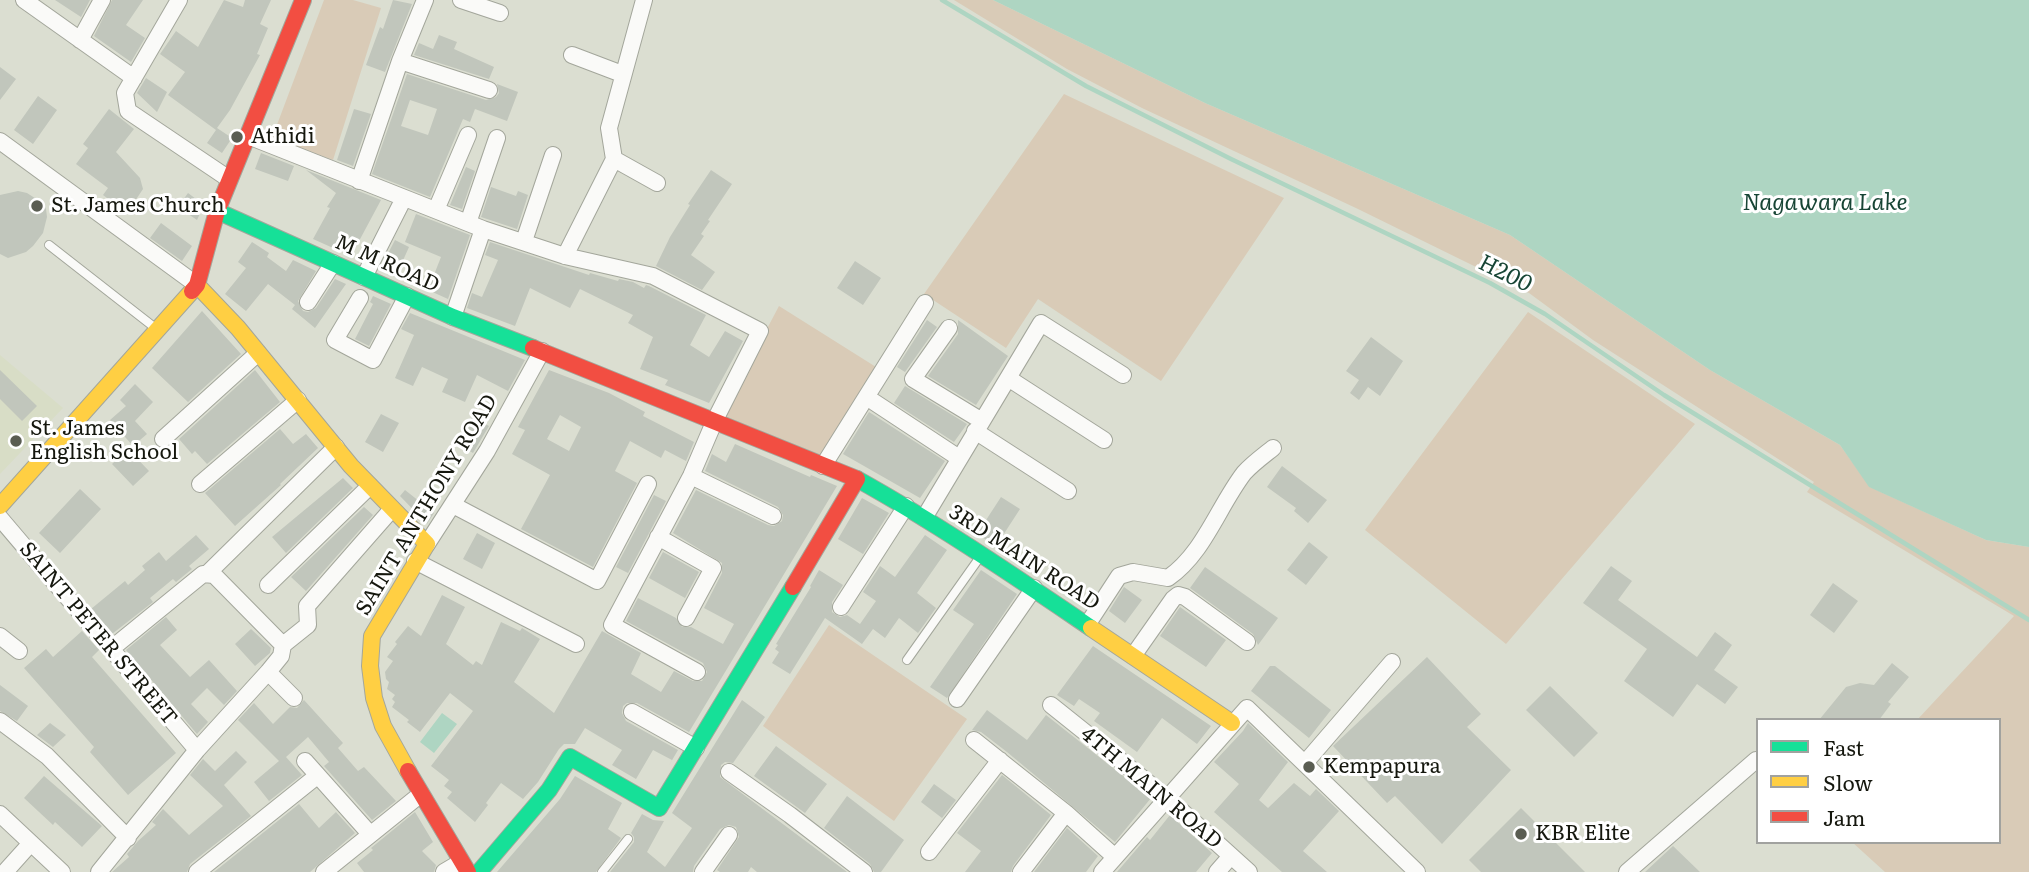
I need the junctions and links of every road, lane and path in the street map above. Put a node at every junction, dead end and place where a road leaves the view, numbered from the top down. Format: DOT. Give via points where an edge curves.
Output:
graph roads {
  1 [pos="24,0"];
  2 [pos="102,0"];
  3 [pos="179,0"];
  4 [pos="303,0"];
  5 [pos="425,0"];
  6 [pos="461,0"];
  7 [pos="644,0"];
  8 [pos="500,13"];
  9 [pos="80,40"];
  10 [pos="572,55"];
  11 [pos="400,61"];
  12 [pos="622,74"];
  13 [pos="134,78"];
  14 [pos="489,90"];
  15 [pos="468,135"];
  16 [pos="248,136"];
  17 [pos="496,138"];
  18 [pos="0,141"];
  19 [pos="553,155"];
  20 [pos="614,159"];
  21 [pos="229,179"];
  22 [pos="359,181"];
  23 [pos="657,183"];
  24 [pos="404,198"];
  25 [pos="436,210"];
  26 [pos="217,211"];
  27 [pos="476,226"];
  28 [pos="524,241"];
  29 [pos="49,245"];
  30 [pos="565,256"];
  31 [pos="333,263"];
  32 [pos="364,277"];
  33 [pos="197,285"];
  34 [pos="407,296"];
  35 [pos="360,298"];
  36 [pos="308,302"];
  37 [pos="925,303"];
  38 [pos="453,317"];
  39 [pos="949,328"];
  40 [pos="158,330"];
  41 [pos="541,351"];
  42 [pos="258,353"];
  43 [pos="1123,375"];
  44 [pos="1008,378"];
  45 [pos="298,400"];
  46 [pos="874,402"];
  47 [pos="715,420"];
  48 [pos="978,426"];
  49 [pos="163,439"];
  50 [pos="1104,440"];
  51 [pos="336,447"];
  52 [pos="1273,448"];
  53 [pos="959,458"];
  54 [pos="824,466"];
  55 [pos="691,476"];
  56 [pos="857,479"];
  57 [pos="200,484"];
  58 [pos="648,484"];
  59 [pos="370,486"];
  60 [pos="1068,491"];
  61 [pos="453,505"];
  62 [pos="0,506"];
  63 [pos="906,506"];
  64 [pos="392,509"];
  65 [pos="773,516"];
  66 [pos="0,517"];
  67 [pos="924,518"];
  68 [pos="658,537"];
  69 [pos="427,544"];
  70 [pos="982,554"];
  71 [pos="415,561"];
  72 [pos="208,573"];
  73 [pos="268,585"];
  74 [pos="1034,589"];
  75 [pos="841,607"];
  76 [pos="686,618"];
  77 [pos="1087,625"];
  78 [pos="0,636"];
  79 [pos="1247,642"];
  80 [pos="576,643"];
  81 [pos="283,645"];
  82 [pos="111,649"];
  83 [pos="19,651"];
  84 [pos="1133,656"];
  85 [pos="907,660"];
  86 [pos="1392,662"];
  87 [pos="268,672"];
  88 [pos="697,672"];
  89 [pos="294,698"];
  90 [pos="957,699"];
  91 [pos="1051,705"];
  92 [pos="632,712"];
  93 [pos="0,721"];
  94 [pos="1232,723"];
  95 [pos="974,740"];
  96 [pos="696,748"];
  97 [pos="197,751"];
  98 [pos="1000,760"];
  99 [pos="1756,760"];
  100 [pos="305,761"];
  101 [pos="1305,763"];
  102 [pos="729,772"];
  103 [pos="317,776"];
  104 [pos="421,794"];
  105 [pos="1167,797"];
  106 [pos="1066,813"];
  107 [pos="0,814"];
  108 [pos="370,834"];
  109 [pos="729,835"];
  110 [pos="128,838"];
  111 [pos="628,839"];
  112 [pos="32,843"];
  113 [pos="929,852"];
  114 [pos="1231,856"];
  115 [pos="1115,857"];
  116 [pos="465,867"];
  117 [pos="1634,870"];
  118 [pos="5,872"];
  119 [pos="62,872"];
  120 [pos="99,872"];
  121 [pos="197,872"];
  122 [pos="324,872"];
  123 [pos="444,872"];
  124 [pos="479,872"];
  125 [pos="602,872"];
  126 [pos="702,872"];
  127 [pos="864,872"];
  128 [pos="1021,872"];
  129 [pos="1102,872"];
  130 [pos="1217,872"];
  131 [pos="1249,872"];
  132 [pos="1417,872"];
  1 -- 9 [label="street"];
  2 -- 9 [label="street"];
  3 -- 13 [label="street"];
  4 -- 16 [label="street"];
  5 -- 11 [label="street"];
  6 -- 8 [label="street"];
  7 -- 12 [label="street"];
  9 -- 13 [label="street"];
  10 -- 12 [label="street"];
  11 -- 14 [label="street"];
  11 -- 22 [label="street"];
  12 -- 20 [label="street" via="609,128"];
  13 -- 21 [label="street" via="125,93 128,111"];
  15 -- 25 [label="street"];
  16 -- 21 [label="street"];
  16 -- 22 [label="street"];
  17 -- 27 [label="street"];
  18 -- 33 [label="street"];
  19 -- 28 [label="street"];
  20 -- 23 [label="street"];
  20 -- 30 [label="street"];
  21 -- 26 [label="street"];
  22 -- 24 [label="street"];
  24 -- 25 [label="street"];
  24 -- 32 [label="street"];
  25 -- 27 [label="street"];
  26 -- 31 [label="street, M M ROAD"];
  26 -- 33 [label="street"];
  27 -- 28 [label="street"];
  27 -- 38 [label="street"];
  28 -- 30 [label="street"];
  29 -- 40 [label="lane"];
  30 -- 47 [label="street" via="653,276 760,331"];
  31 -- 32 [label="street, M M ROAD"];
  31 -- 36 [label="street"];
  32 -- 34 [label="street, M M ROAD"];
  33 -- 40 [label="street"];
  33 -- 42 [label="street"];
  34 -- 35 [label="street" via="373,360 335,341"];
  34 -- 38 [label="street, M M ROAD"];
  37 -- 54 [label="street"];
  38 -- 41 [label="street, M M ROAD"];
  39 -- 48 [label="street" via="913,379"];
  40 -- 62 [label="street"];
  41 -- 47 [label="street, 3RD MAIN ROAD"];
  41 -- 61 [label="street, SAINT ANTHONY ROAD"];
  42 -- 45 [label="street"];
  42 -- 49 [label="street"];
  43 -- 44 [label="street" via="1041,323"];
  44 -- 48 [label="street"];
  44 -- 50 [label="street"];
  45 -- 51 [label="street"];
  45 -- 57 [label="street"];
  46 -- 53 [label="street"];
  47 -- 54 [label="street, 3RD MAIN ROAD"];
  47 -- 55 [label="street"];
  48 -- 53 [label="street"];
  48 -- 60 [label="street"];
  51 -- 59 [label="street"];
  51 -- 72 [label="street"];
  52 -- 77 [label="street" via="1245,472 1180,569 1168,578 1133,572 1119,576"];
  53 -- 67 [label="street"];
  54 -- 56 [label="street, 3RD MAIN ROAD"];
  55 -- 65 [label="street"];
  55 -- 68 [label="street"];
  56 -- 63 [label="street, 3RD MAIN ROAD"];
  56 -- 96 [label="street"];
  58 -- 61 [label="street" via="597,581"];
  59 -- 64 [label="street"];
  59 -- 73 [label="street"];
  61 -- 69 [label="street, SAINT ANTHONY ROAD"];
  63 -- 67 [label="street, 3RD MAIN ROAD"];
  63 -- 75 [label="street"];
  64 -- 69 [label="street"];
  64 -- 81 [label="street" via="307,606 308,625"];
  66 -- 82 [label="street, SAINT PETER STREET"];
  67 -- 70 [label="street, 3RD MAIN ROAD"];
  68 -- 76 [label="street" via="713,568"];
  68 -- 88 [label="street" via="612,625"];
  69 -- 71 [label="street, SAINT ANTHONY ROAD"];
  70 -- 74 [label="street, 3RD MAIN ROAD"];
  70 -- 85 [label="lane"];
  71 -- 80 [label="street"];
  71 -- 104 [label="street, SAINT ANTHONY ROAD" via="372,636 370,666 383,726"];
  72 -- 81 [label="street"];
  72 -- 82 [label="street"];
  74 -- 77 [label="street, 3RD MAIN ROAD"];
  74 -- 90 [label="street"];
  77 -- 84 [label="street, 3RD MAIN ROAD"];
  78 -- 83 [label="street"];
  79 -- 84 [label="street" via="1178,596"];
  81 -- 87 [label="street" via="281,656"];
  82 -- 97 [label="street, SAINT PETER STREET"];
  84 -- 94 [label="street, 3RD MAIN ROAD"];
  86 -- 101 [label="street"];
  87 -- 89 [label="street"];
  87 -- 97 [label="street"];
  91 -- 105 [label="street, 4TH MAIN ROAD"];
  92 -- 96 [label="street"];
  93 -- 110 [label="street" via="47,756"];
  94 -- 101 [label="street" via="1247,708"];
  94 -- 105 [label="street"];
  95 -- 98 [label="street"];
  96 -- 124 [label="street" via="659,808 570,757 549,790"];
  97 -- 110 [label="street"];
  98 -- 106 [label="street"];
  98 -- 113 [label="street"];
  99 -- 117 [label="street"];
  100 -- 103 [label="street"];
  101 -- 132 [label="street"];
  102 -- 127 [label="street"];
  103 -- 108 [label="street"];
  103 -- 121 [label="street"];
  104 -- 108 [label="street"];
  104 -- 116 [label="street, SAINT ANTHONY ROAD"];
  105 -- 114 [label="street, 4TH MAIN ROAD"];
  105 -- 115 [label="street"];
  106 -- 115 [label="street"];
  106 -- 128 [label="street"];
  107 -- 112 [label="street"];
  108 -- 122 [label="street"];
  109 -- 126 [label="street"];
  110 -- 120 [label="street"];
  111 -- 125 [label="lane"];
  112 -- 118 [label="street"];
  112 -- 119 [label="street"];
  114 -- 130 [label="street"];
  114 -- 131 [label="street, 4TH MAIN ROAD"];
  115 -- 129 [label="street"];
  116 -- 123 [label="street"];
}
